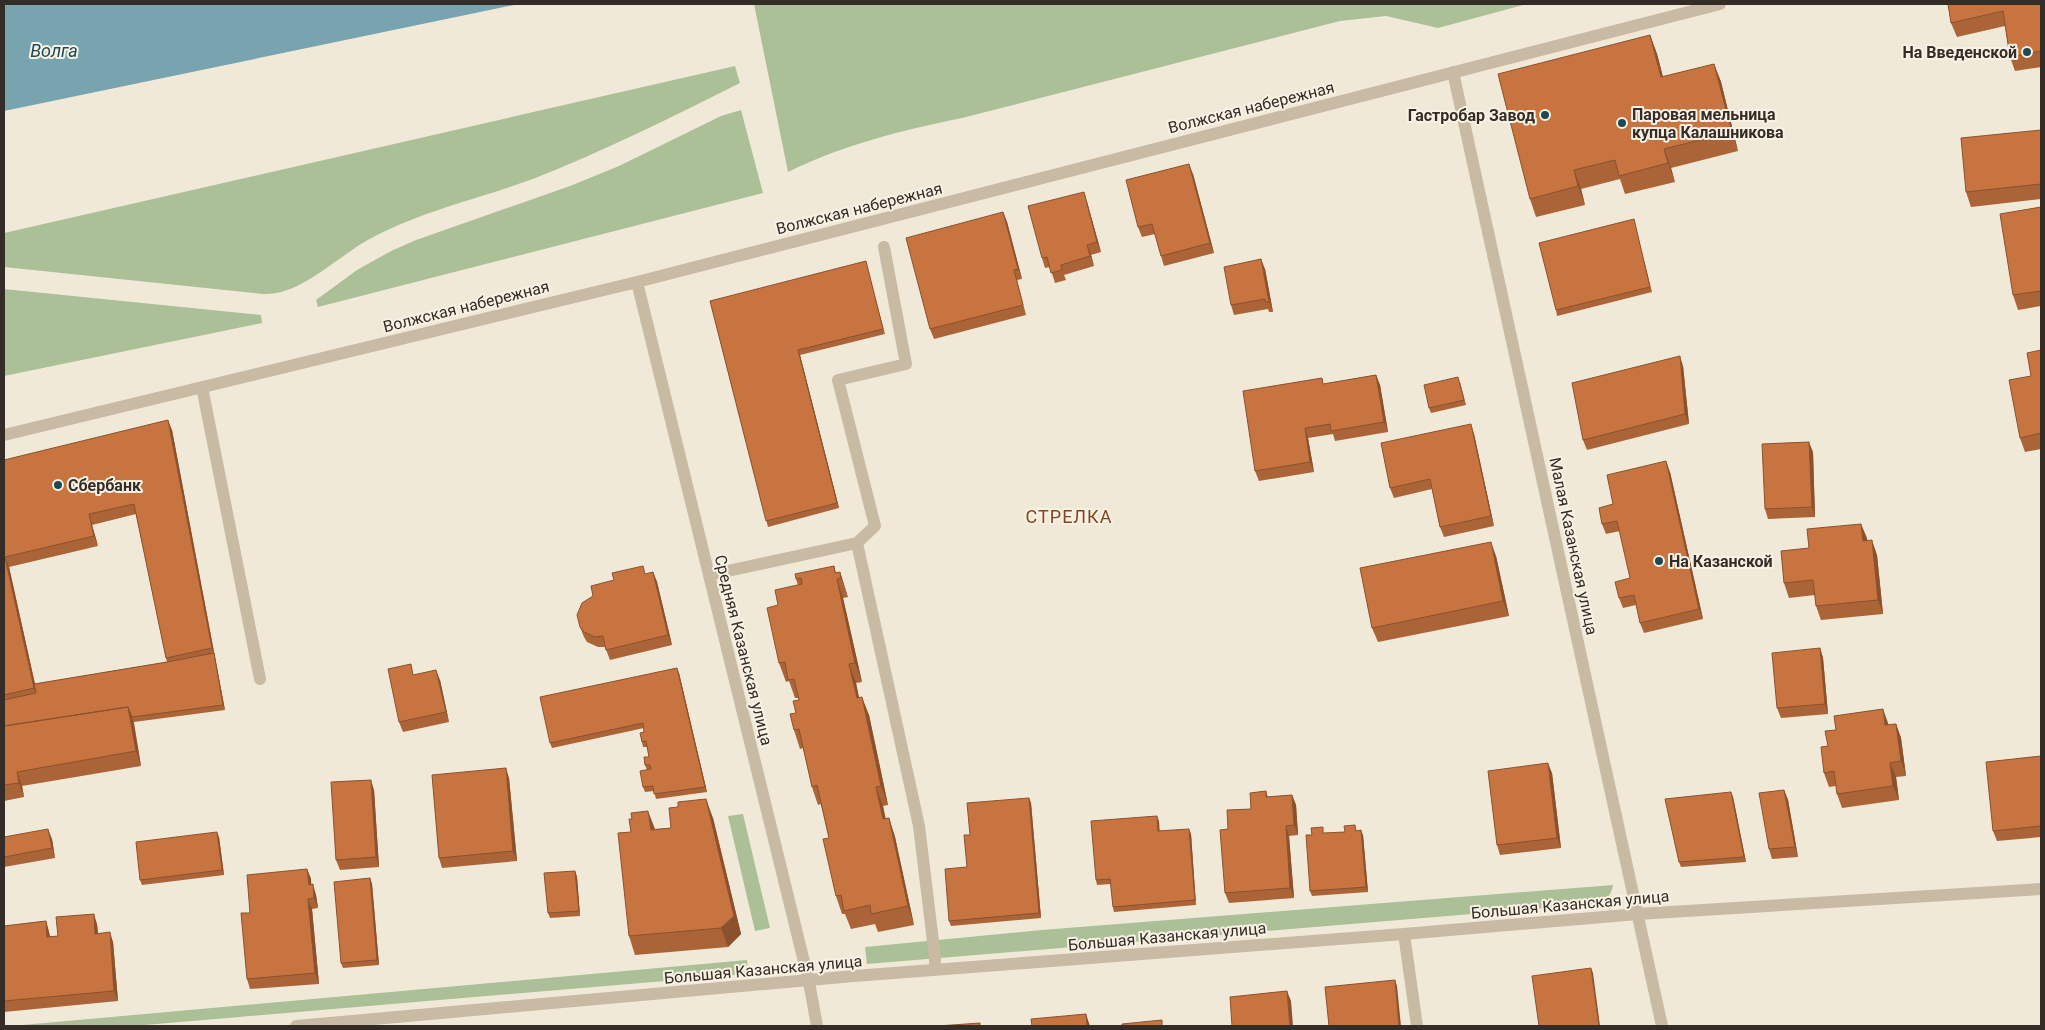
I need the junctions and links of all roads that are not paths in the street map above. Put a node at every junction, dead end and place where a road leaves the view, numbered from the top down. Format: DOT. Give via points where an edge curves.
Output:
graph roads {
  1 [pos="1720,4"];
  2 [pos="1453,72"];
  3 [pos="884,247"];
  4 [pos="637,282"];
  5 [pos="202,387"];
  6 [pos="4,435"];
  7 [pos="857,543"];
  8 [pos="709,575"];
  9 [pos="260,679"];
  10 [pos="2041,889"];
  11 [pos="1638,914"];
  12 [pos="1404,934"];
  13 [pos="935,970"];
  14 [pos="810,982"];
  15 [pos="296,1026"];
  16 [pos="817,1026"];
  17 [pos="1417,1026"];
  18 [pos="1662,1026"];
  1 -- 2 [label="street, Волжская набережная"];
  2 -- 4 [label="street, Волжская набережная"];
  2 -- 11 [label="street, Малая Казанская улица"];
  3 -- 7 [label="street" via="906,364 838,380 874,526"];
  4 -- 5 [label="street, Волжская набережная"];
  4 -- 8 [label="street, Средняя Казанская улица"];
  5 -- 6 [label="street, Волжская набережная"];
  5 -- 9 [label="street"];
  7 -- 8 [label="street"];
  7 -- 13 [label="street" via="919,826"];
  8 -- 14 [label="street, Средняя Казанская улица"];
  10 -- 11 [label="street, Большая Казанская улица"];
  11 -- 12 [label="street, Большая Казанская улица"];
  11 -- 18 [label="street, Малая Казанская улица"];
  12 -- 13 [label="street, Большая Казанская улица"];
  12 -- 17 [label="street"];
  13 -- 14 [label="street, Большая Казанская улица"];
  14 -- 15 [label="street, Большая Казанская улица"];
  14 -- 16 [label="street, Средняя Казанская улица"];
}
